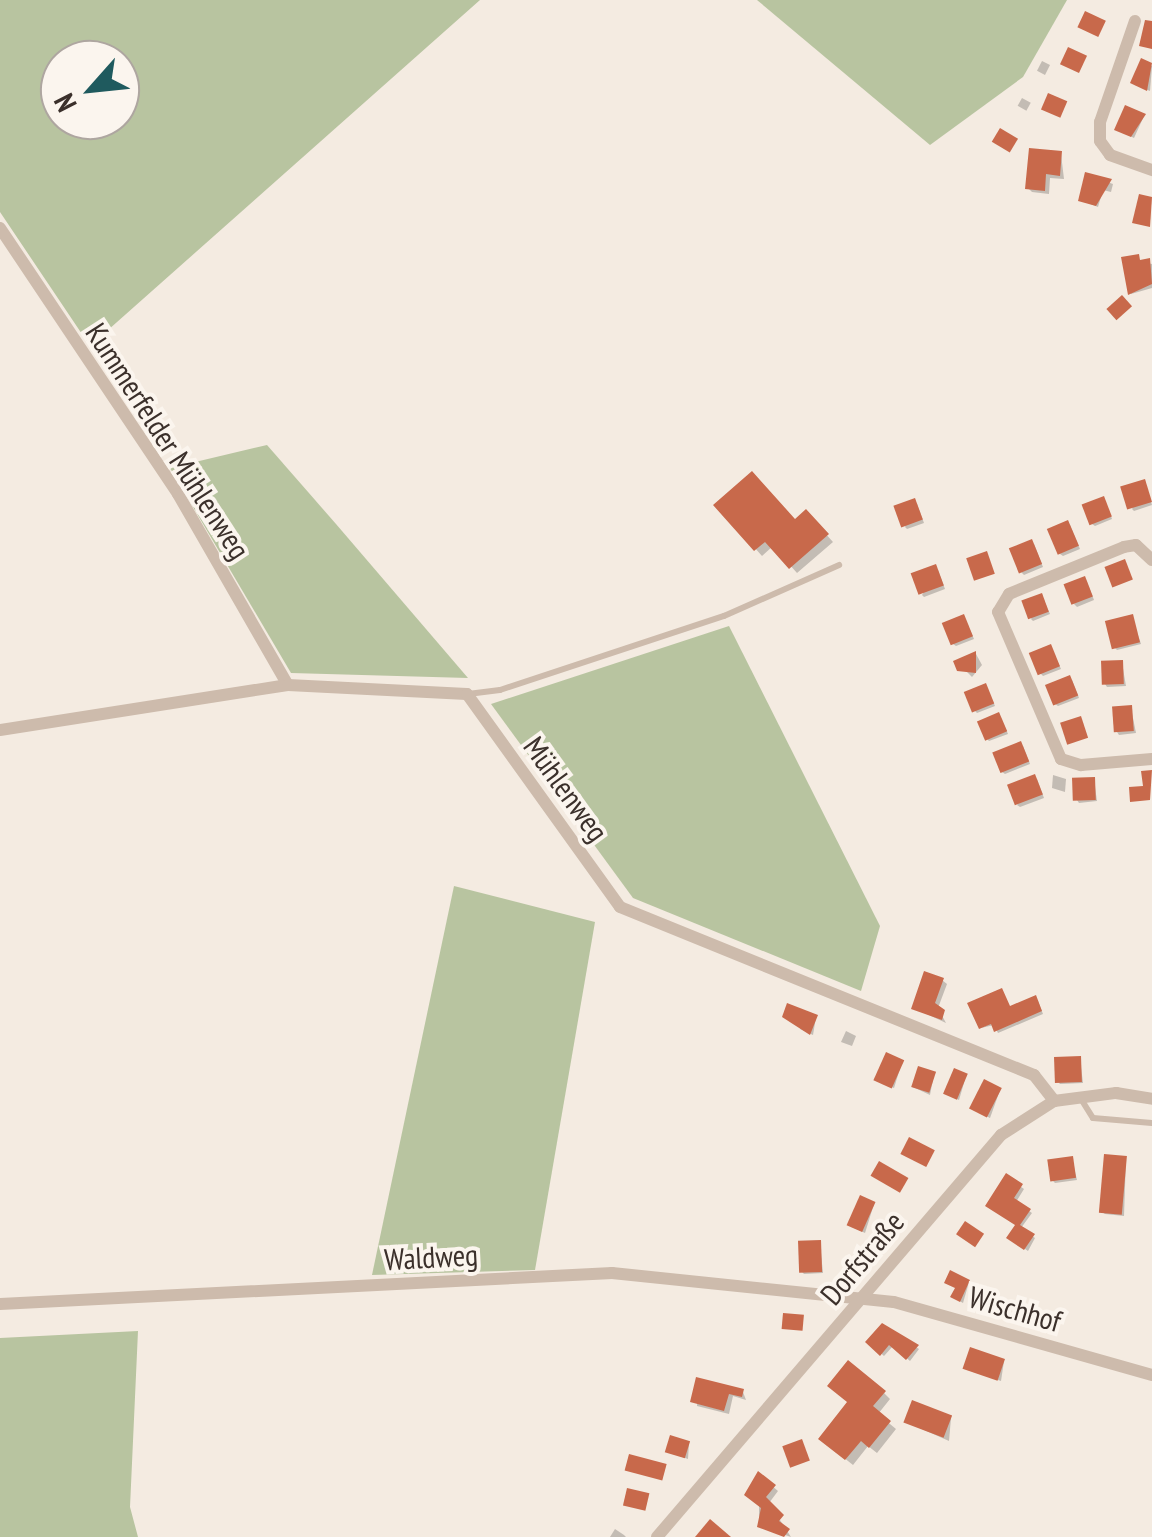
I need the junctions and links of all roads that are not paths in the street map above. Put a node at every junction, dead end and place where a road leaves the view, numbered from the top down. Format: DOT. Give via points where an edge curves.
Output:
graph roads {
  1 [pos="1136,21"];
  2 [pos="1152,170"];
  3 [pos="0,228"];
  4 [pos="1152,560"];
  5 [pos="839,565"];
  6 [pos="288,684"];
  7 [pos="467,694"];
  8 [pos="0,730"];
  9 [pos="1152,759"];
  10 [pos="1080,1095"];
  11 [pos="1152,1099"];
  12 [pos="1054,1101"];
  13 [pos="1152,1124"];
  14 [pos="863,1296"];
  15 [pos="0,1304"];
  16 [pos="1152,1375"];
  17 [pos="657,1537"];
  1 -- 2 [label="street" via="1100,122 1100,141 1110,155"];
  3 -- 6 [label="street, Kummerfelder Mühlenweg" via="178,494"];
  4 -- 9 [label="street" via="1147,550 1124,546 1009,594 998,612 1061,760 1081,766"];
  5 -- 7 [label="lane" via="724,616 500,690"];
  6 -- 7 [label="street"];
  6 -- 8 [label="street"];
  7 -- 12 [label="street, Mühlenweg" via="620,907 1034,1075"];
  10 -- 11 [label="street, Dorfstraße"];
  10 -- 12 [label="street, Dorfstraße"];
  10 -- 13 [label="lane" via="1094,1118"];
  12 -- 14 [label="street, Dorfstraße" via="980,1156"];
  14 -- 15 [label="street, Waldweg" via="612,1273"];
  14 -- 16 [label="street, Wischhof"];
  14 -- 17 [label="street, Dorfstraße"];
}
